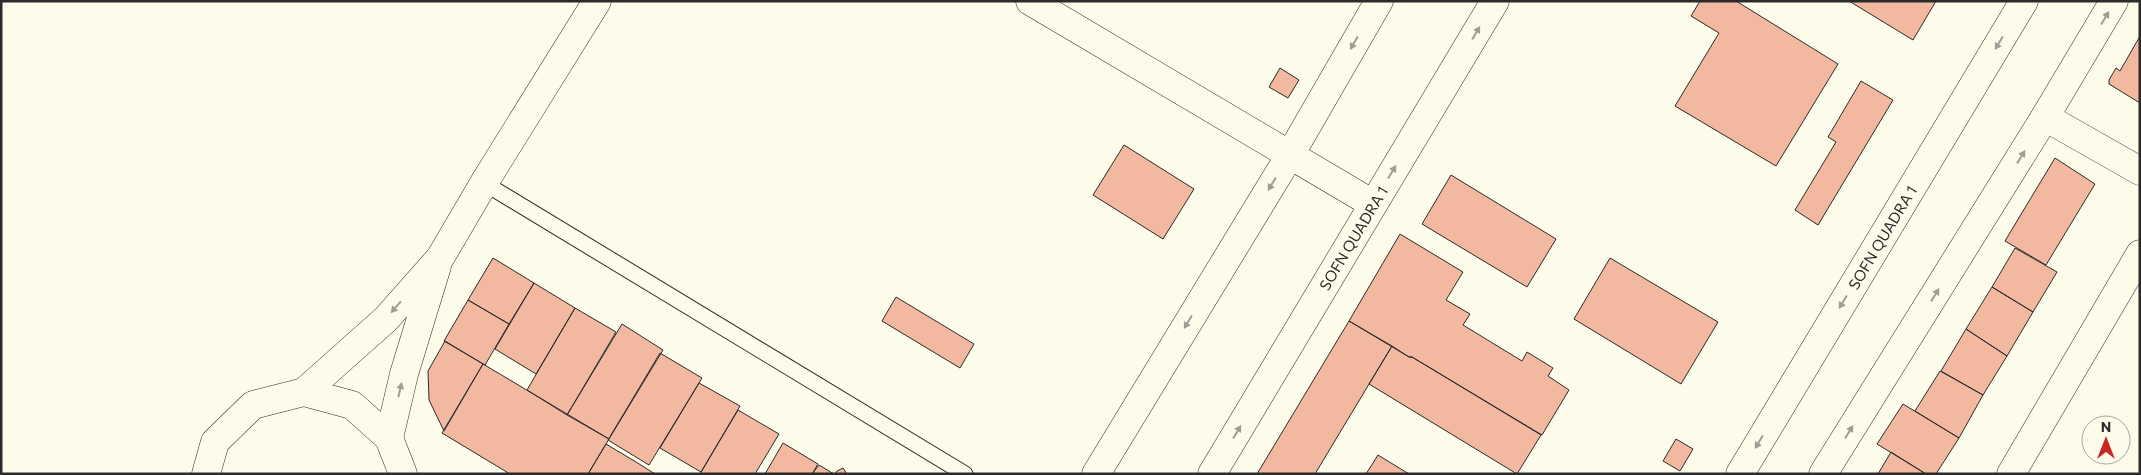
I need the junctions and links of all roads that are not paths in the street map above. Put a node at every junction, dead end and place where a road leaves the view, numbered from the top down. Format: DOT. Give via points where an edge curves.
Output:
graph roads {
  1 [pos="597,1"];
  2 [pos="1030,1"];
  3 [pos="1379,1"];
  4 [pos="1494,1"];
  5 [pos="2024,1"];
  6 [pos="2114,1"];
  7 [pos="2045,117"];
  8 [pos="1290,155"];
  9 [pos="2140,171"];
  10 [pos="484,183"];
  11 [pos="1373,204"];
  12 [pos="2140,254"];
  13 [pos="440,258"];
  14 [pos="304,392"];
  15 [pos="389,438"];
  16 [pos="206,474"];
  17 [pos="403,474"];
  18 [pos="965,474"];
  19 [pos="1096,474"];
  20 [pos="1212,474"];
  21 [pos="1740,474"];
  22 [pos="1823,474"];
  23 [pos="2011,474"];
  1 -- 10 [label="street"];
  2 -- 8 [label="street"];
  3 -- 8 [label="street, one-way"];
  11 -- 4 [label="street, SOFN QUADRA 1, one-way"];
  5 -- 21 [label="street, SOFN QUADRA 1, one-way"];
  7 -- 6 [label="street, one-way"];
  7 -- 9 [label="street"];
  22 -- 7 [label="street, one-way"];
  8 -- 11 [label="street"];
  8 -- 19 [label="street, one-way"];
  10 -- 13 [label="street"];
  10 -- 18 [label="lane"];
  20 -- 11 [label="street, SOFN QUADRA 1, one-way"];
  12 -- 23 [label="street"];
  13 -- 14 [label="street, one-way" via="386,319"];
  15 -- 13 [label="street, one-way" via="404,374"];
  14 -- 15 [label="street" via="352,404"];
  14 -- 16 [label="street" via="253,405 215,442"];
  15 -- 17 [label="street"];
}
